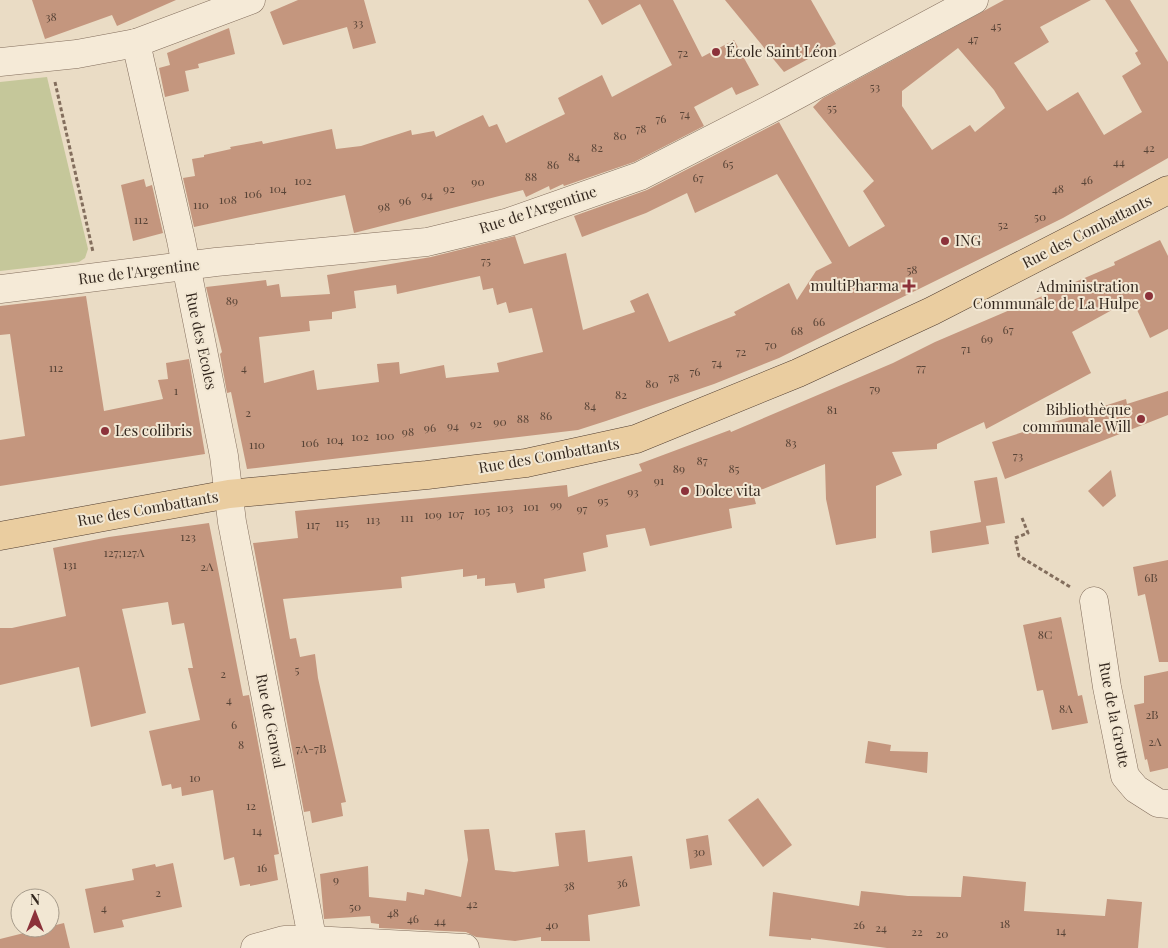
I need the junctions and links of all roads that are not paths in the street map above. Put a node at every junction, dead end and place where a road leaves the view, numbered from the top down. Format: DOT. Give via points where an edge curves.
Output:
graph roads {
  1 [pos="251,0"];
  2 [pos="974,0"];
  3 [pos="136,43"];
  4 [pos="0,62"];
  5 [pos="1168,190"];
  6 [pos="186,266"];
  7 [pos="0,289"];
  8 [pos="229,494"];
  9 [pos="0,536"];
  10 [pos="1094,601"];
  11 [pos="1168,804"];
  12 [pos="313,944"];
  13 [pos="255,948"];
  14 [pos="465,948"];
  1 -- 3 [label="street"];
  2 -- 6 [label="street, Rue de l'Argentine" via="640,176 509,222 427,242"];
  3 -- 4 [label="street"];
  3 -- 6 [label="street, Rue des Ecoles"];
  5 -- 8 [label="main road, Rue des Combattants" via="932,311 798,373 636,440 526,463"];
  6 -- 7 [label="street, Rue de l'Argentine"];
  6 -- 8 [label="street, Rue des Ecoles"];
  8 -- 9 [label="main road, Rue des Combattants"];
  8 -- 12 [label="street, Rue de Genval"];
  10 -- 11 [label="street, Rue de la Grotte" via="1125,776 1136,790 1158,803"];
  12 -- 13 [label="street" via="284,940"];
  12 -- 14 [label="street"];
}
